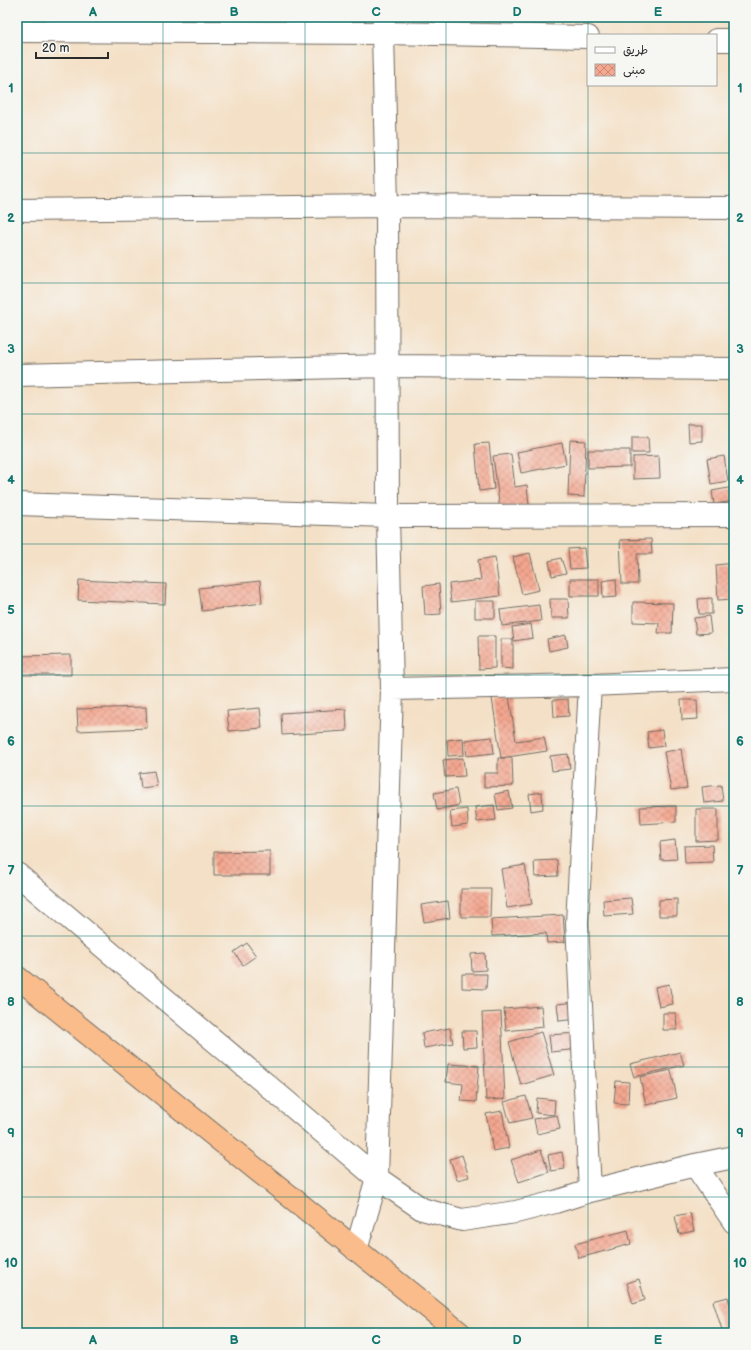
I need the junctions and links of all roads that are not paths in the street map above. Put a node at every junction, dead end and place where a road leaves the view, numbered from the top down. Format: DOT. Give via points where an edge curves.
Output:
graph roads {
  1 [pos="384,25"];
  2 [pos="17,31"];
  3 [pos="587,37"];
  4 [pos="717,40"];
  5 [pos="734,40"];
  6 [pos="387,206"];
  7 [pos="734,208"];
  8 [pos="17,210"];
  9 [pos="387,366"];
  10 [pos="734,369"];
  11 [pos="17,375"];
  12 [pos="17,504"];
  13 [pos="734,515"];
  14 [pos="388,516"];
  15 [pos="734,679"];
  16 [pos="590,685"];
  17 [pos="392,689"];
  18 [pos="17,874"];
  19 [pos="17,977"];
  20 [pos="734,1157"];
  21 [pos="695,1165"];
  22 [pos="376,1178"];
  23 [pos="590,1191"];
  24 [pos="734,1222"];
  25 [pos="356,1250"];
  26 [pos="460,1333"];
  1 -- 2 [label="street"];
  1 -- 3 [label="street"];
  1 -- 6 [label="street"];
  4 -- 5 [label="street"];
  6 -- 7 [label="street"];
  6 -- 8 [label="street"];
  6 -- 9 [label="street"];
  9 -- 10 [label="street"];
  9 -- 11 [label="street"];
  9 -- 14 [label="street"];
  12 -- 14 [label="street"];
  13 -- 14 [label="street"];
  14 -- 17 [label="street"];
  15 -- 16 [label="street"];
  16 -- 17 [label="street"];
  16 -- 23 [label="street" via="577,923"];
  17 -- 22 [label="street"];
  18 -- 22 [label="street"];
  19 -- 25 [label="highway"];
  20 -- 21 [label="street"];
  21 -- 23 [label="street"];
  21 -- 24 [label="street"];
  22 -- 23 [label="street" via="422,1209 462,1220 516,1212"];
  22 -- 25 [label="street"];
  25 -- 26 [label="highway"];
}
